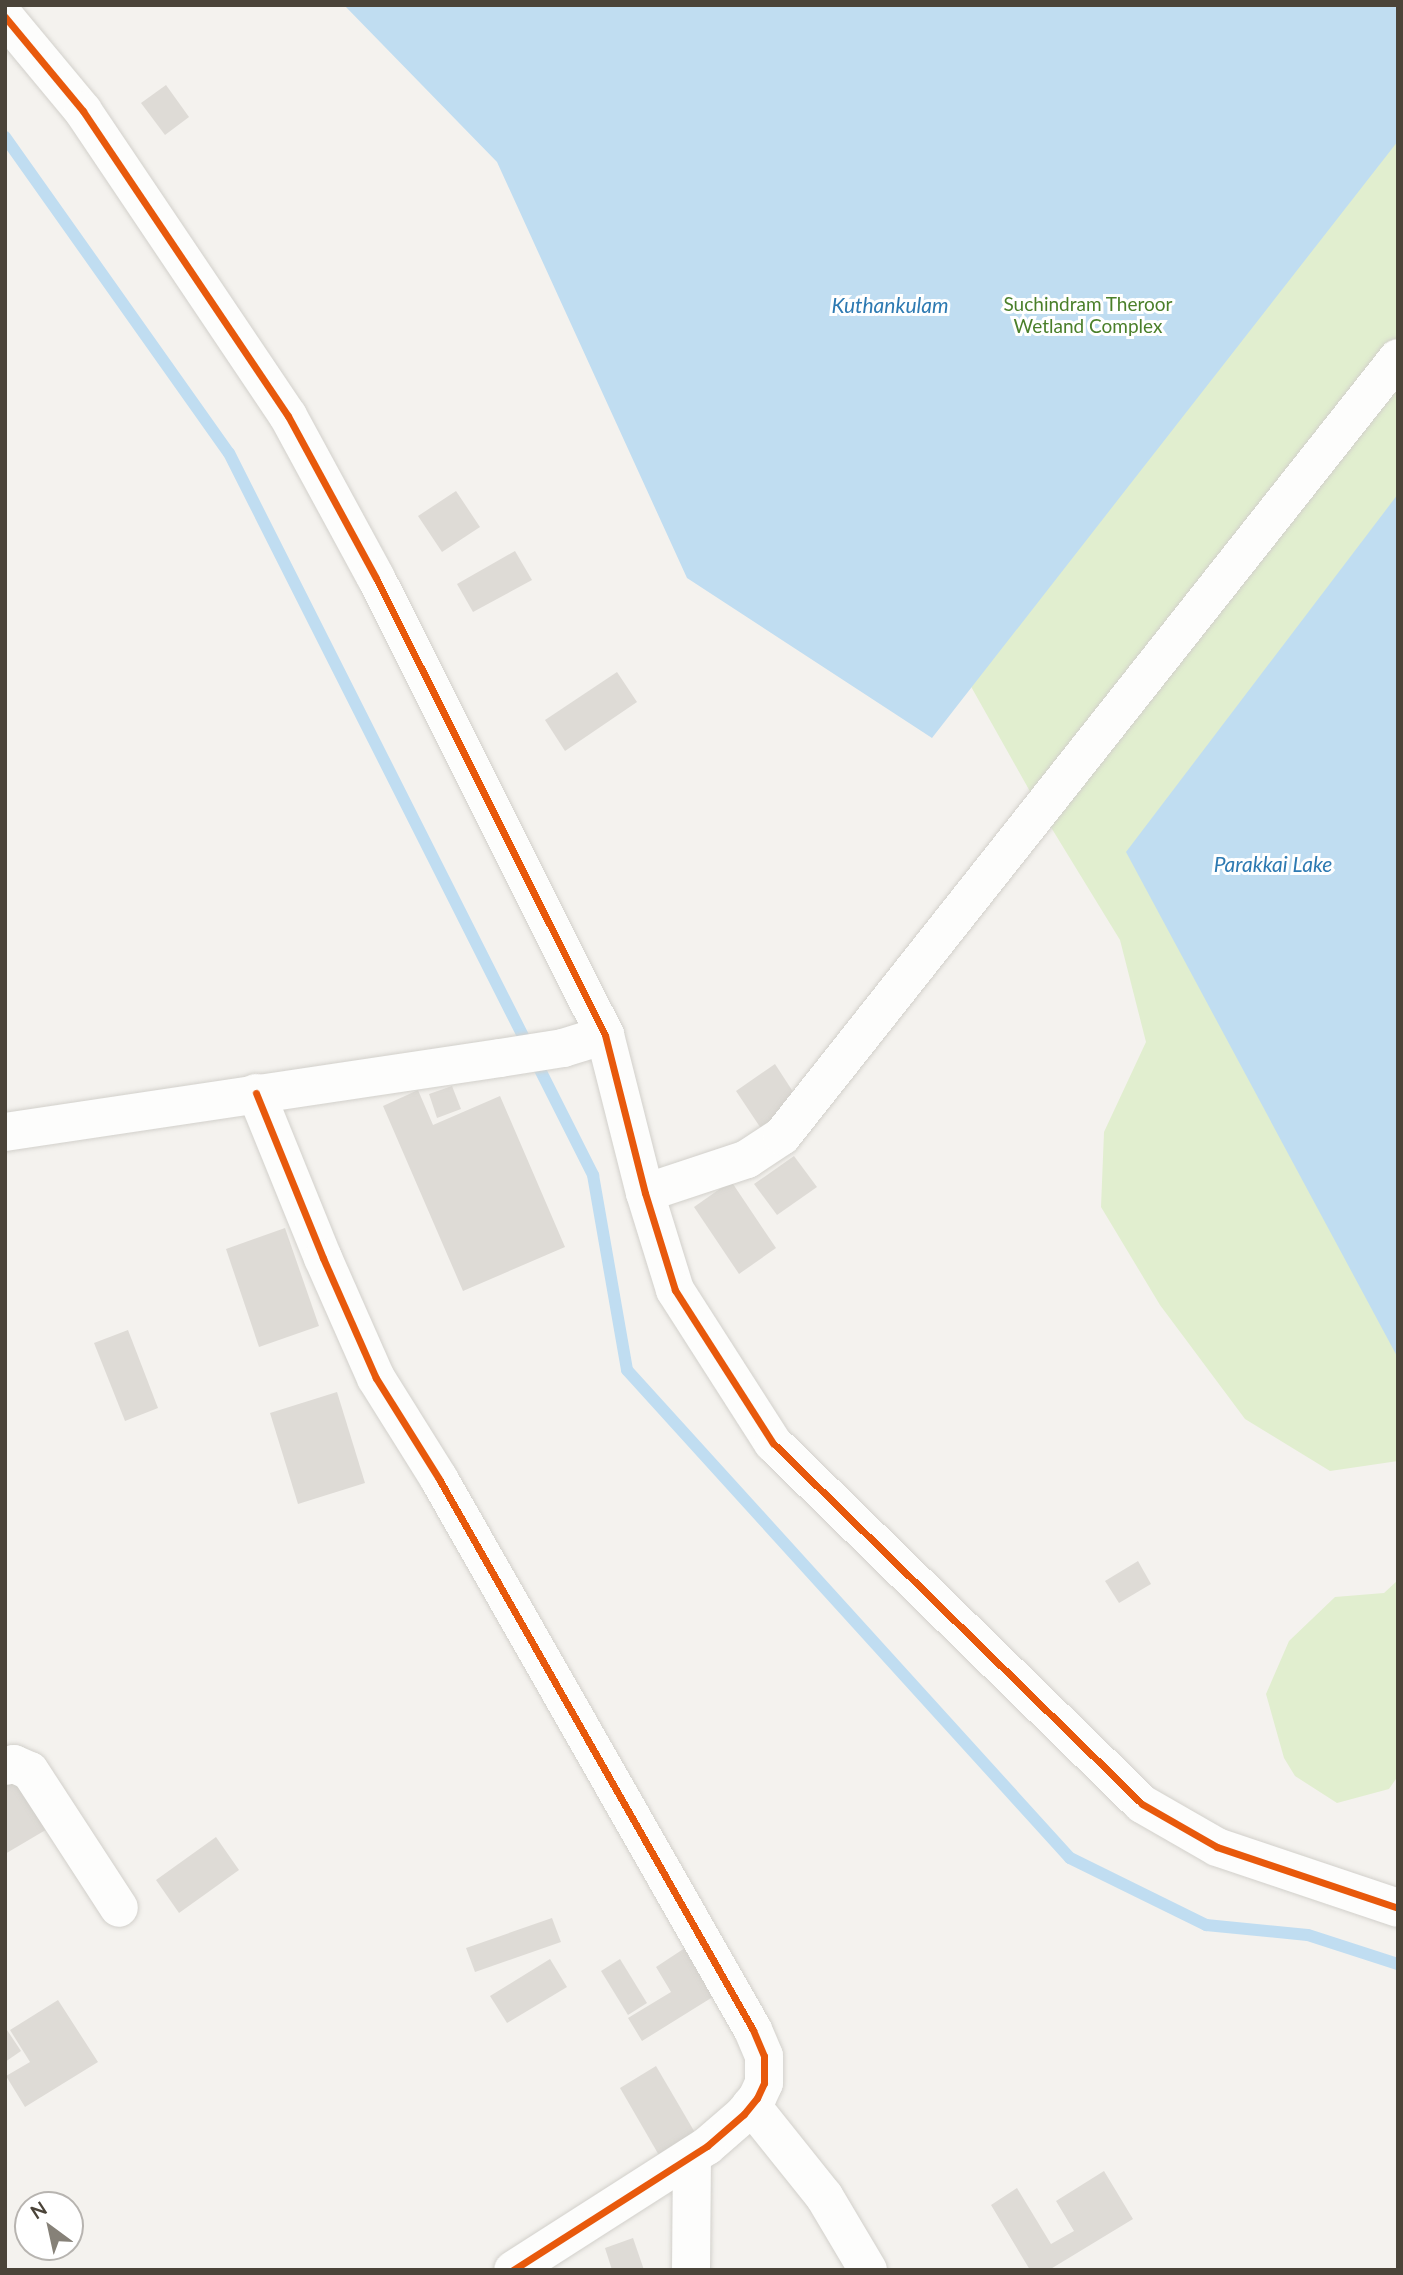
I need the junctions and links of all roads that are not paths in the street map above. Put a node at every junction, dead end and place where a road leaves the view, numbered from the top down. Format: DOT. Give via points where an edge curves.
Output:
graph roads {
  1 [pos="5,17"];
  2 [pos="1398,358"];
  3 [pos="605,1035"];
  4 [pos="256,1093"];
  5 [pos="5,1132"];
  6 [pos="645,1193"];
  7 [pos="5,1766"];
  8 [pos="119,1908"];
  9 [pos="1398,1908"];
  10 [pos="751,2105"];
  11 [pos="692,2155"];
  12 [pos="513,2270"];
  13 [pos="691,2270"];
  14 [pos="868,2270"];
  1 -- 3 [label="street" via="83,111 288,416 376,578"];
  2 -- 6 [label="street" via="782,1136 747,1159"];
  3 -- 4 [label="street" via="563,1048"];
  3 -- 6 [label="street"];
  4 -- 5 [label="street"];
  4 -- 10 [label="street" via="376,1378 439,1479 752,2030 764,2056 764,2083"];
  6 -- 9 [label="street" via="675,1290 773,1443 1142,1804 1217,1847"];
  7 -- 8 [label="street" via="14,1764 30,1771"];
  10 -- 11 [label="street"];
  10 -- 14 [label="street" via="824,2196"];
  11 -- 12 [label="street"];
  11 -- 13 [label="street"];
}
